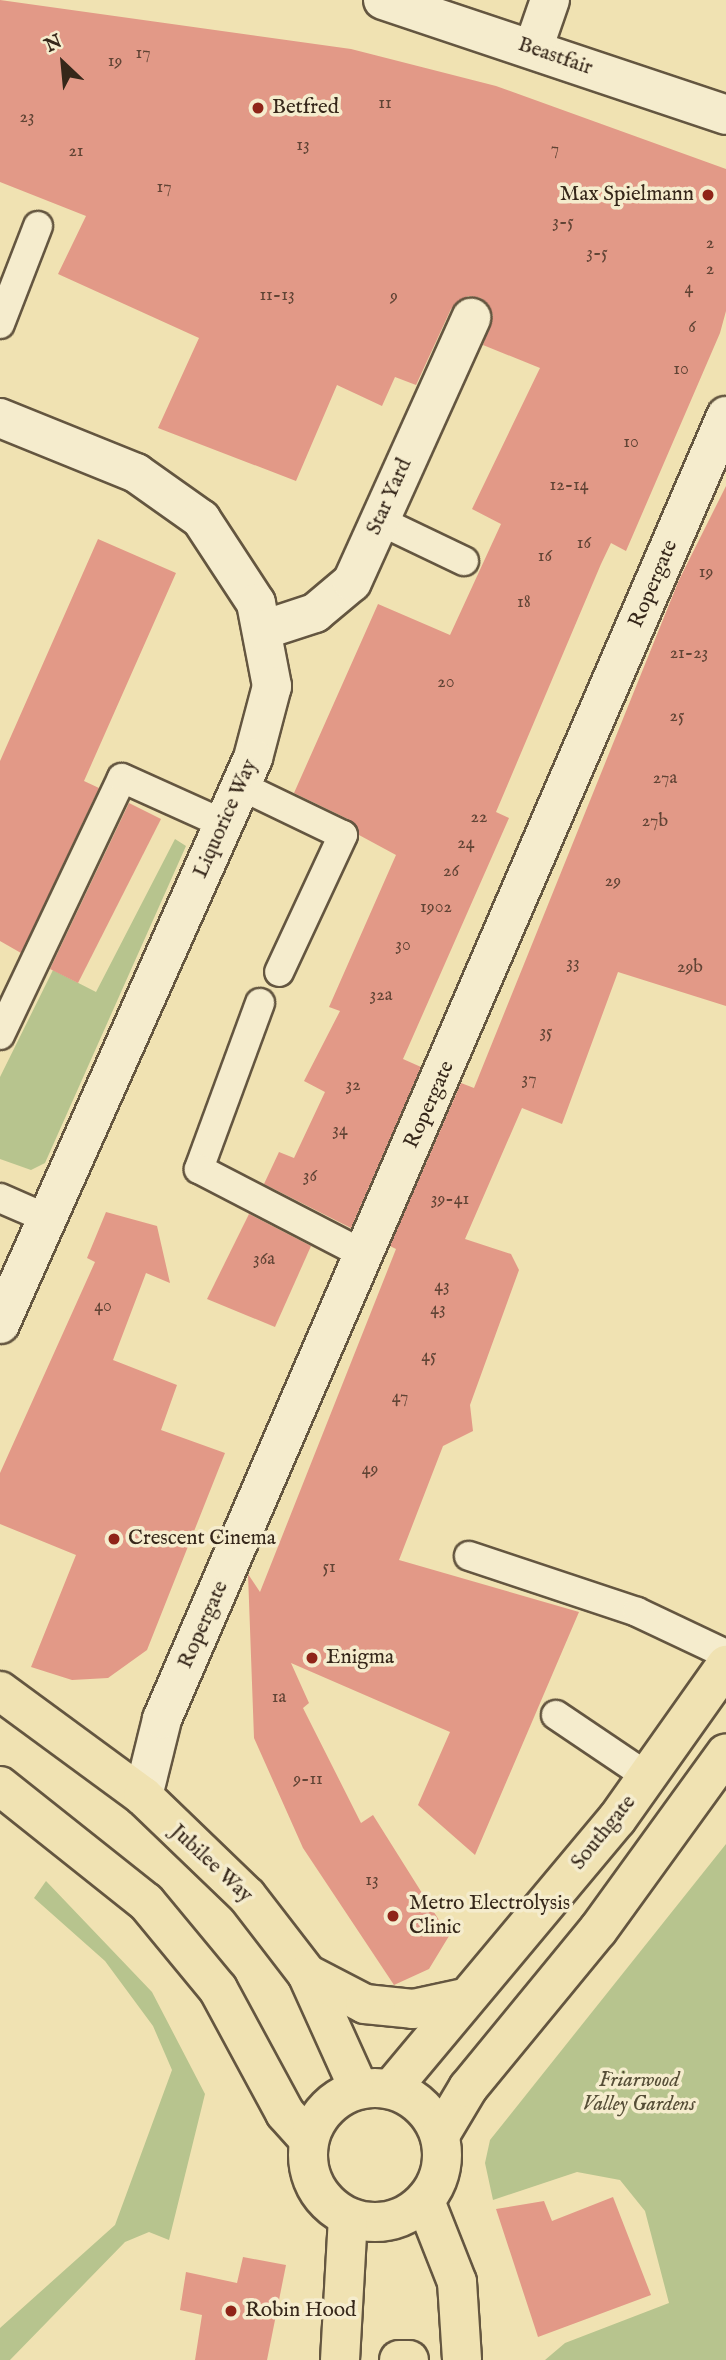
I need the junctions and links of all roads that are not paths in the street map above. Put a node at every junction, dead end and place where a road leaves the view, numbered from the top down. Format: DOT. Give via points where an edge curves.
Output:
graph roads {
  1 [pos="383,0"];
  2 [pos="550,0"];
  3 [pos="533,49"];
  4 [pos="724,105"];
  5 [pos="38,226"];
  6 [pos="471,318"];
  7 [pos="0,324"];
  8 [pos="726,416"];
  9 [pos="0,418"];
  10 [pos="380,521"];
  11 [pos="464,561"];
  12 [pos="263,630"];
  13 [pos="241,786"];
  14 [pos="223,824"];
  15 [pos="279,972"];
  16 [pos="260,1003"];
  17 [pos="0,1035"];
  18 [pos="0,1198"];
  19 [pos="46,1219"];
  20 [pos="365,1255"];
  21 [pos="0,1324"];
  22 [pos="470,1556"];
  23 [pos="726,1654"];
  24 [pos="726,1665"];
  25 [pos="0,1691"];
  26 [pos="556,1716"];
  27 [pos="726,1754"];
  28 [pos="648,1777"];
  29 [pos="0,1786"];
  30 [pos="143,1796"];
  31 [pos="307,1975"];
  32 [pos="464,1998"];
  33 [pos="375,2089"];
  34 [pos="440,2135"];
  35 [pos="309,2140"];
  36 [pos="425,2201"];
  37 [pos="348,2217"];
  38 [pos="340,2360"];
  39 [pos="399,2360"];
  40 [pos="409,2360"];
  41 [pos="462,2360"];
  1 -- 3 [label="street, Beastfair"];
  2 -- 3 [label="street"];
  3 -- 4 [label="street, Beastfair"];
  5 -- 7 [label="lane"];
  6 -- 10 [label="street, Star Yard"];
  8 -- 20 [label="street, Ropergate"];
  9 -- 12 [label="street, Liquorice Way" via="65,441 172,495 233,561"];
  10 -- 11 [label="lane"];
  10 -- 12 [label="street, Star Yard" via="352,582 336,600"];
  12 -- 13 [label="street, Liquorice Way" via="272,686 264,728"];
  13 -- 14 [label="street, Liquorice Way"];
  13 -- 15 [label="lane" via="343,835"];
  14 -- 17 [label="lane" via="122,778"];
  14 -- 19 [label="street, Liquorice Way"];
  16 -- 20 [label="lane" via="200,1169"];
  18 -- 19 [label="lane"];
  19 -- 21 [label="street, Liquorice Way"];
  20 -- 30 [label="street, Ropergate" via="162,1719"];
  22 -- 23 [label="lane" via="637,1612"];
  24 -- 28 [label="main road, Southgate"];
  25 -- 30 [label="main road, Jubilee Way"];
  26 -- 28 [label="lane"];
  27 -- 34 [label="main road" via="598,1930 468,2088"];
  28 -- 32 [label="main road, Southgate"];
  29 -- 35 [label="main road" via="146,1902 218,1989 285,2113"];
  30 -- 31 [label="main road, Jubilee Way" via="247,1896"];
  31 -- 32 [label="main road" via="365,2004 413,2009"];
  31 -- 33 [label="main road, Jubilee Way"];
  32 -- 33 [label="main road, Southgate"];
  33 -- 34 [label="main road" via="429,2114"];
  33 -- 35 [label="main road" via="327,2107"];
  34 -- 36 [label="main road" via="438,2181"];
  35 -- 37 [label="main road" via="307,2158 319,2194"];
  36 -- 37 [label="main road" via="389,2221"];
  36 -- 41 [label="main road" via="457,2282"];
  37 -- 38 [label="main road"];
  39 -- 40 [label="main road"];
}
